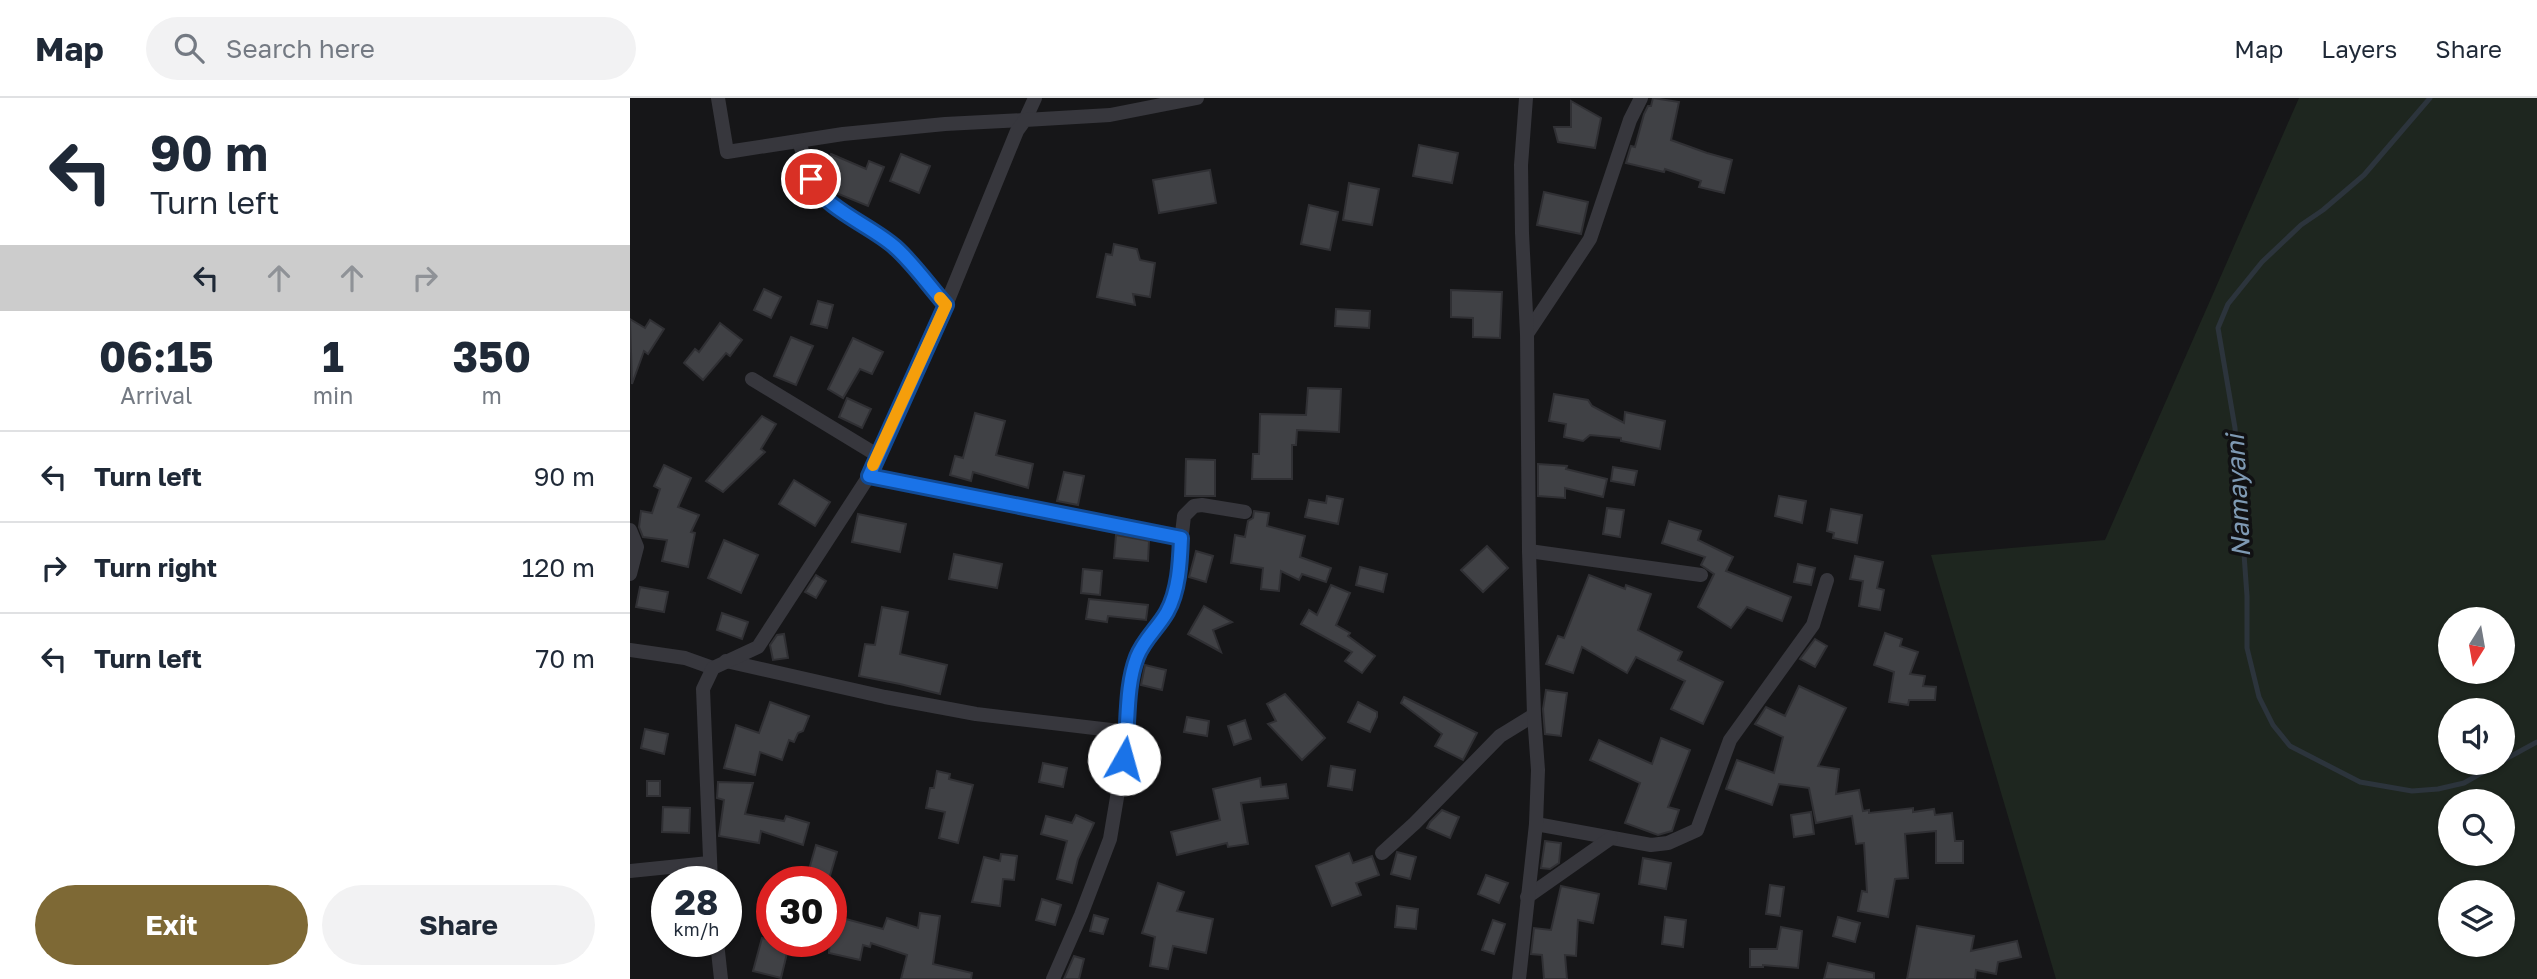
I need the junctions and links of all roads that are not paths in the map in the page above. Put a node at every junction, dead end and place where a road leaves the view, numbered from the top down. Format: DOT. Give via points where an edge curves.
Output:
graph roads {
  1 [pos="718,98"];
  2 [pos="1035,98"];
  3 [pos="1198,98"];
  4 [pos="1526,98"];
  5 [pos="1641,98"];
  6 [pos="1025,120"];
  7 [pos="799,142"];
  8 [pos="946,305"];
  9 [pos="1527,334"];
  10 [pos="752,379"];
  11 [pos="877,455"];
  12 [pos="869,476"];
  13 [pos="1245,512"];
  14 [pos="630,530"];
  15 [pos="1181,538"];
  16 [pos="1529,551"];
  17 [pos="630,573"];
  18 [pos="1701,575"];
  19 [pos="1827,580"];
  20 [pos="630,650"];
  21 [pos="719,665"];
  22 [pos="1534,715"];
  23 [pos="1128,732"];
  24 [pos="1536,824"];
  25 [pos="1612,838"];
  26 [pos="1382,853"];
  27 [pos="709,863"];
  28 [pos="709,866"];
  29 [pos="630,871"];
  30 [pos="1527,897"];
  31 [pos="719,957"];
  32 [pos="721,979"];
  33 [pos="1053,979"];
  34 [pos="1519,979"];
  1 -- 7 [label="street" via="727,152"];
  2 -- 6 [label="street"];
  3 -- 6 [label="street" via="1110,115"];
  4 -- 9 [label="street" via="1521,165"];
  5 -- 9 [label="street" via="1590,239"];
  6 -- 7 [label="street" via="920,126"];
  6 -- 8 [label="street"];
  7 -- 8 [label="street" via="815,188 896,248"];
  8 -- 11 [label="street"];
  9 -- 16 [label="street"];
  10 -- 11 [label="street"];
  11 -- 12 [label="street"];
  12 -- 15 [label="street"];
  12 -- 21 [label="street" via="758,647"];
  13 -- 15 [label="street" via="1194,506 1184,516"];
  14 -- 17 [label="street" via="636,547"];
  15 -- 23 [label="street" via="1175,595 1137,658"];
  16 -- 18 [label="street"];
  16 -- 22 [label="street"];
  19 -- 25 [label="street" via="1813,625 1730,740 1697,830 1668,843 1650,845"];
  20 -- 21 [label="street"];
  21 -- 23 [label="street" via="963,711"];
  21 -- 27 [label="street" via="703,689"];
  22 -- 24 [label="street"];
  22 -- 26 [label="street" via="1500,736"];
  23 -- 33 [label="street" via="1110,839"];
  24 -- 25 [label="street"];
  24 -- 30 [label="street"];
  25 -- 30 [label="street"];
  27 -- 28 [label="street"];
  27 -- 29 [label="street"];
  30 -- 34 [label="street"];
  31 -- 32 [label="street"];
}
